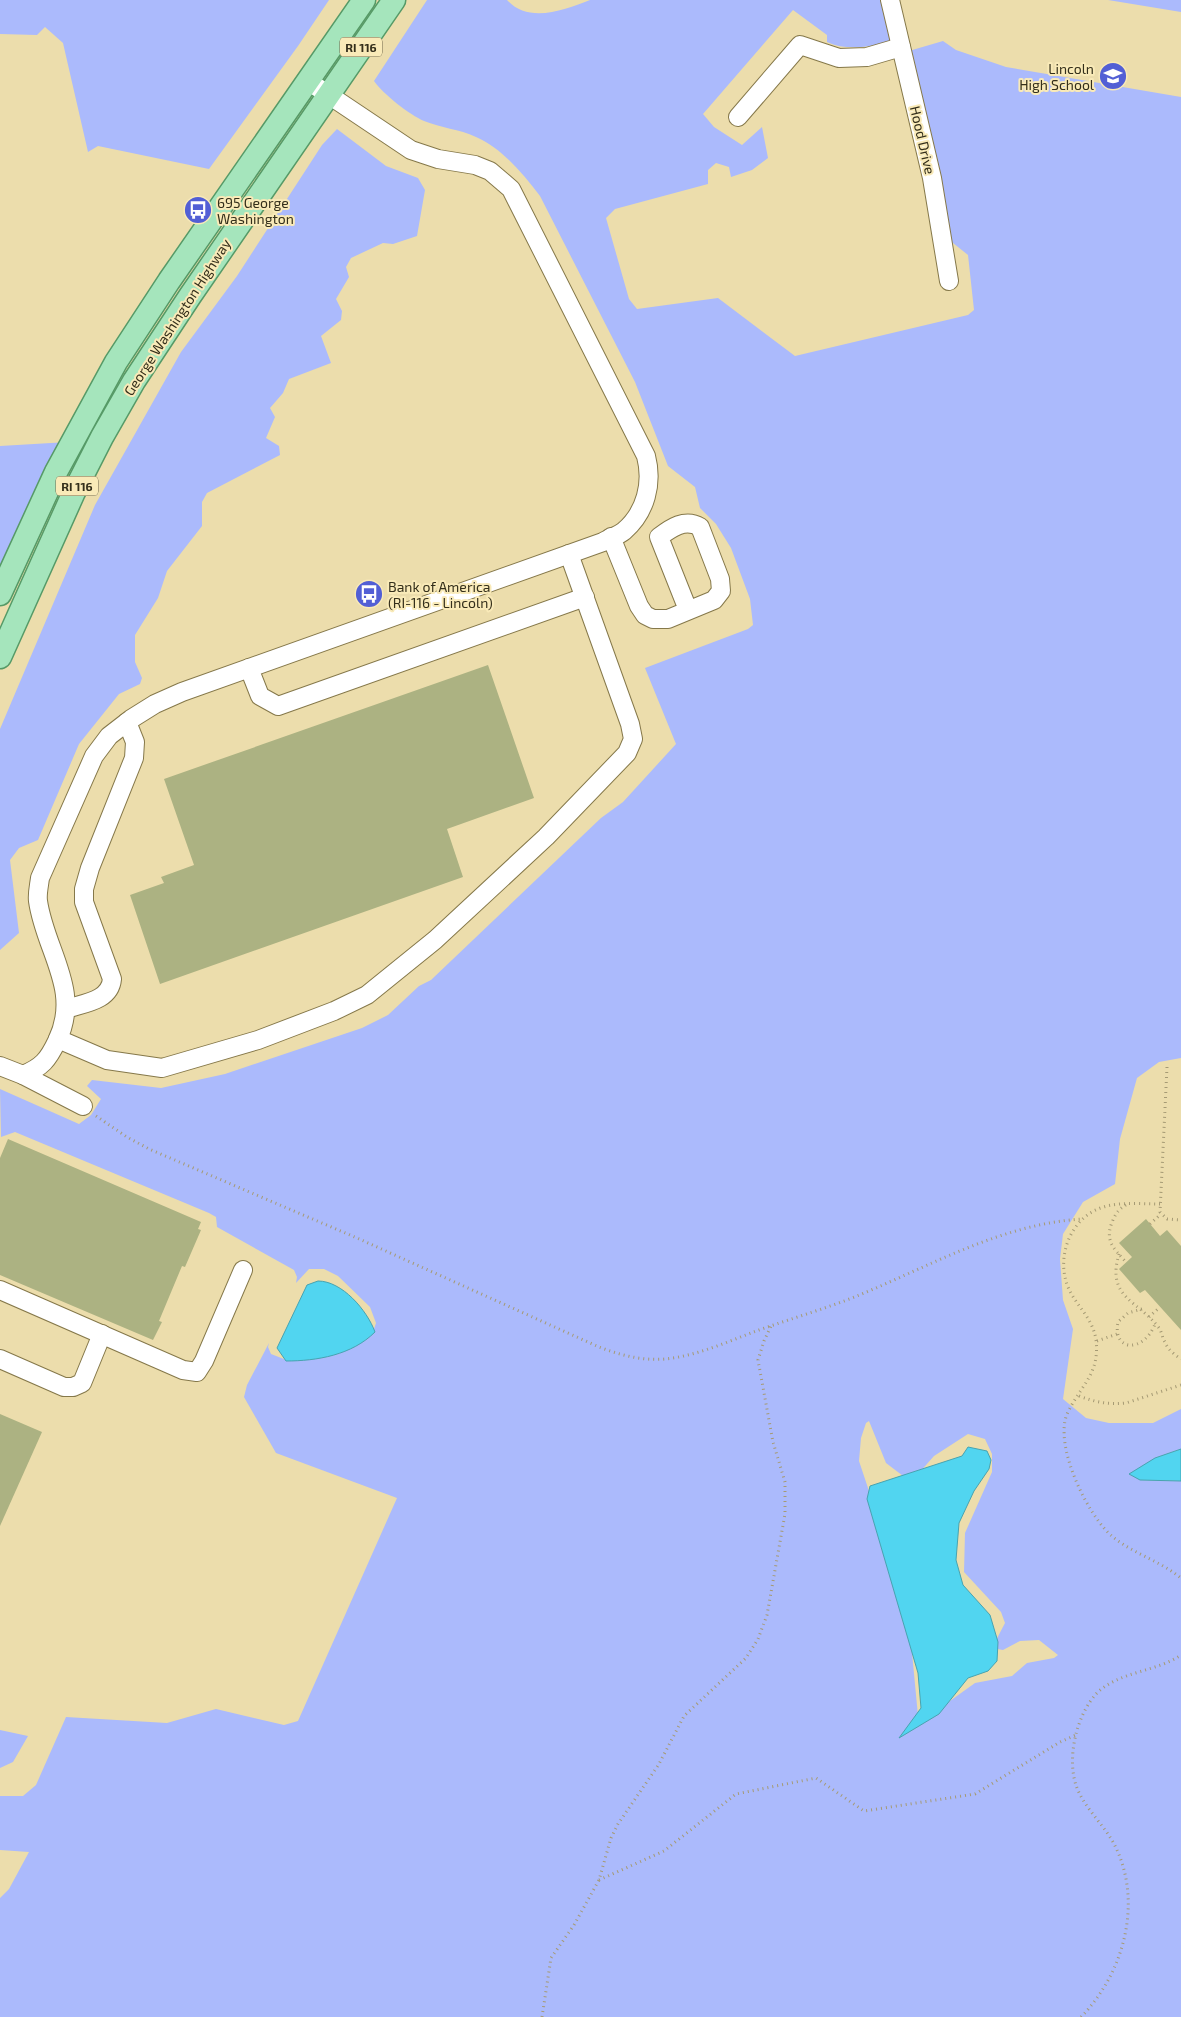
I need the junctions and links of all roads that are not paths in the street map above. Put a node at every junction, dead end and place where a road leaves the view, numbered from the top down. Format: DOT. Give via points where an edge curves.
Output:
graph roads {
  1 [pos="364,0"];
  2 [pos="394,0"];
  3 [pos="890,0"];
  4 [pos="901,47"];
  5 [pos="308,81"];
  6 [pos="328,95"];
  7 [pos="738,117"];
  8 [pos="949,282"];
  9 [pos="611,537"];
  10 [pos="569,554"];
  11 [pos="0,594"];
  12 [pos="585,597"];
  13 [pos="688,610"];
  14 [pos="0,657"];
  15 [pos="249,668"];
  16 [pos="127,722"];
  17 [pos="66,1009"];
  18 [pos="58,1039"];
  19 [pos="0,1066"];
  20 [pos="23,1075"];
  21 [pos="83,1106"];
  22 [pos="243,1270"];
  23 [pos="0,1290"];
  24 [pos="102,1334"];
  25 [pos="0,1359"];
  1 -- 5 [label="main road, George Washington Highway / RI 116"];
  2 -- 6 [label="main road, George Washington Highway / RI 116"];
  3 -- 4 [label="street, Hood Drive"];
  4 -- 7 [label="street" via="866,57 839,58 800,45"];
  4 -- 8 [label="street, Hood Drive" via="932,178"];
  5 -- 6 [label="street"];
  5 -- 11 [label="main road, George Washington Highway / RI 116" via="116,362 56,472"];
  6 -- 9 [label="street" via="411,150 475,165 490,171 511,189 646,456 650,476 648,493 638,514 623,532"];
  6 -- 14 [label="main road, George Washington Highway / RI 116" via="171,324 118,409 60,520"];
  9 -- 10 [label="street"];
  9 -- 13 [label="street" via="645,615 653,619 668,619"];
  10 -- 12 [label="street"];
  10 -- 15 [label="street"];
  12 -- 15 [label="street" via="278,706 260,696"];
  12 -- 18 [label="street" via="634,739 627,754 546,837 434,940 367,995 334,1011 258,1040 162,1068 107,1060"];
  13 -- 13 [label="street" via="714,600 721,591 720,579 700,527 693,523 686,523 659,537"];
  15 -- 16 [label="street" via="182,692"];
  16 -- 17 [label="street" via="109,736 94,756 40,878 37,899 64,983"];
  16 -- 17 [label="street" via="135,742 134,758 84,889 84,902 112,979 111,988 104,997"];
  17 -- 18 [label="street"];
  18 -- 20 [label="street" via="39,1068"];
  19 -- 20 [label="street"];
  20 -- 21 [label="street"];
  22 -- 24 [label="street" via="197,1372 183,1370"];
  23 -- 24 [label="street"];
  24 -- 25 [label="street" via="82,1383 73,1387 64,1387"];
}
